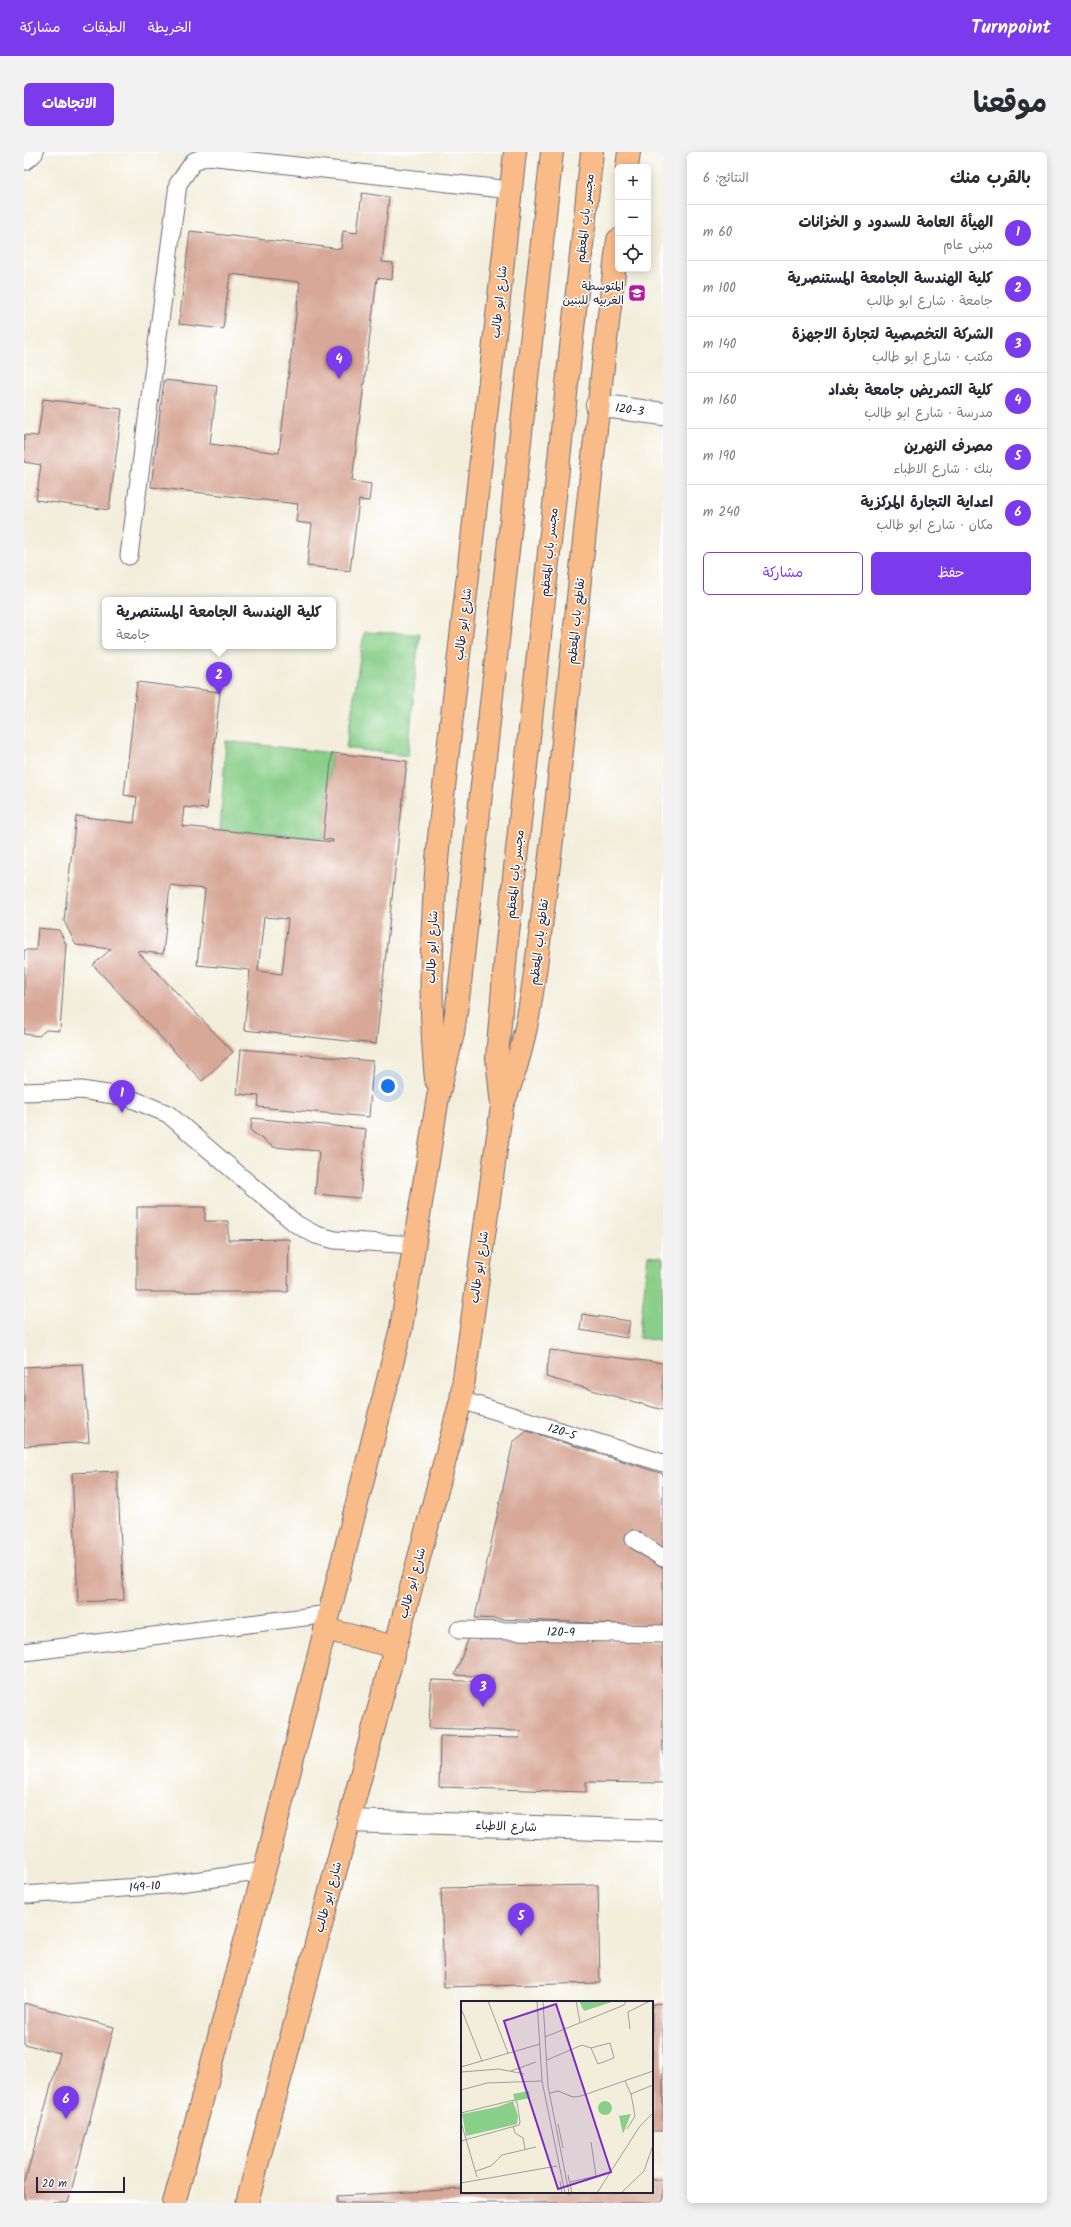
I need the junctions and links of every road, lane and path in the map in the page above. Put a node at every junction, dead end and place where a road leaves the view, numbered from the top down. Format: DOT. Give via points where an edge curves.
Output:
graph roads {
  1 [pos="32,152"];
  2 [pos="514,152"];
  3 [pos="552,152"];
  4 [pos="592,152"];
  5 [pos="629,152"];
  6 [pos="24,159"];
  7 [pos="628,164"];
  8 [pos="510,190"];
  9 [pos="615,264"];
  10 [pos="597,405"];
  11 [pos="663,414"];
  12 [pos="129,556"];
  13 [pos="506,952"];
  14 [pos="24,1092"];
  15 [pos="438,1097"];
  16 [pos="502,1106"];
  17 [pos="414,1245"];
  18 [pos="461,1400"];
  19 [pos="663,1463"];
  20 [pos="634,1539"];
  21 [pos="663,1558"];
  22 [pos="327,1621"];
  23 [pos="459,1630"];
  24 [pos="663,1634"];
  25 [pos="395,1647"];
  26 [pos="24,1652"];
  27 [pos="348,1821"];
  28 [pos="663,1831"];
  29 [pos="264,1871"];
  30 [pos="24,1895"];
  31 [pos="174,2203"];
  32 [pos="247,2203"];
  1 -- 6 [label="street"];
  2 -- 8 [label="main road, شارع ابو طالب"];
  3 -- 15 [label="main road, شارع ابو طالب" via="453,1033"];
  4 -- 13 [label="main road, مجسر باب المعظم"];
  5 -- 7 [label="main road"];
  8 -- 12 [label="lane" via="208,156 194,161 178,184"];
  8 -- 15 [label="main road, شارع ابو طالب" via="445,775 431,941 432,1019"];
  9 -- 10 [label="main road, تقاطع باب المعظم"];
  10 -- 11 [label="street, 120-3"];
  10 -- 16 [label="main road, تقاطع باب المعظم" via="588,515 553,830 531,1000 521,1055"];
  13 -- 16 [label="main road, شارع ابو طالب" via="497,1058"];
  14 -- 17 [label="lane" via="81,1090 127,1097 168,1114 296,1224 316,1235 334,1240"];
  15 -- 17 [label="main road, شارع ابو طالب"];
  16 -- 18 [label="main road, شارع ابو طالب"];
  17 -- 22 [label="main road, شارع ابو طالب" via="402,1328"];
  18 -- 19 [label="lane, 120-5"];
  18 -- 25 [label="main road, شارع ابو طالب"];
  20 -- 21 [label="lane"];
  22 -- 25 [label="main road"];
  22 -- 26 [label="lane"];
  22 -- 29 [label="main road, شارع ابو طالب"];
  23 -- 24 [label="lane, 120-9"];
  25 -- 27 [label="main road, شارع ابو طالب"];
  27 -- 28 [label="street, شارع الاطباء"];
  27 -- 32 [label="main road, شارع ابو طالب"];
  29 -- 30 [label="lane, 149-10" via="166,1885"];
  29 -- 31 [label="main road, شارع ابو طالب"];
}
